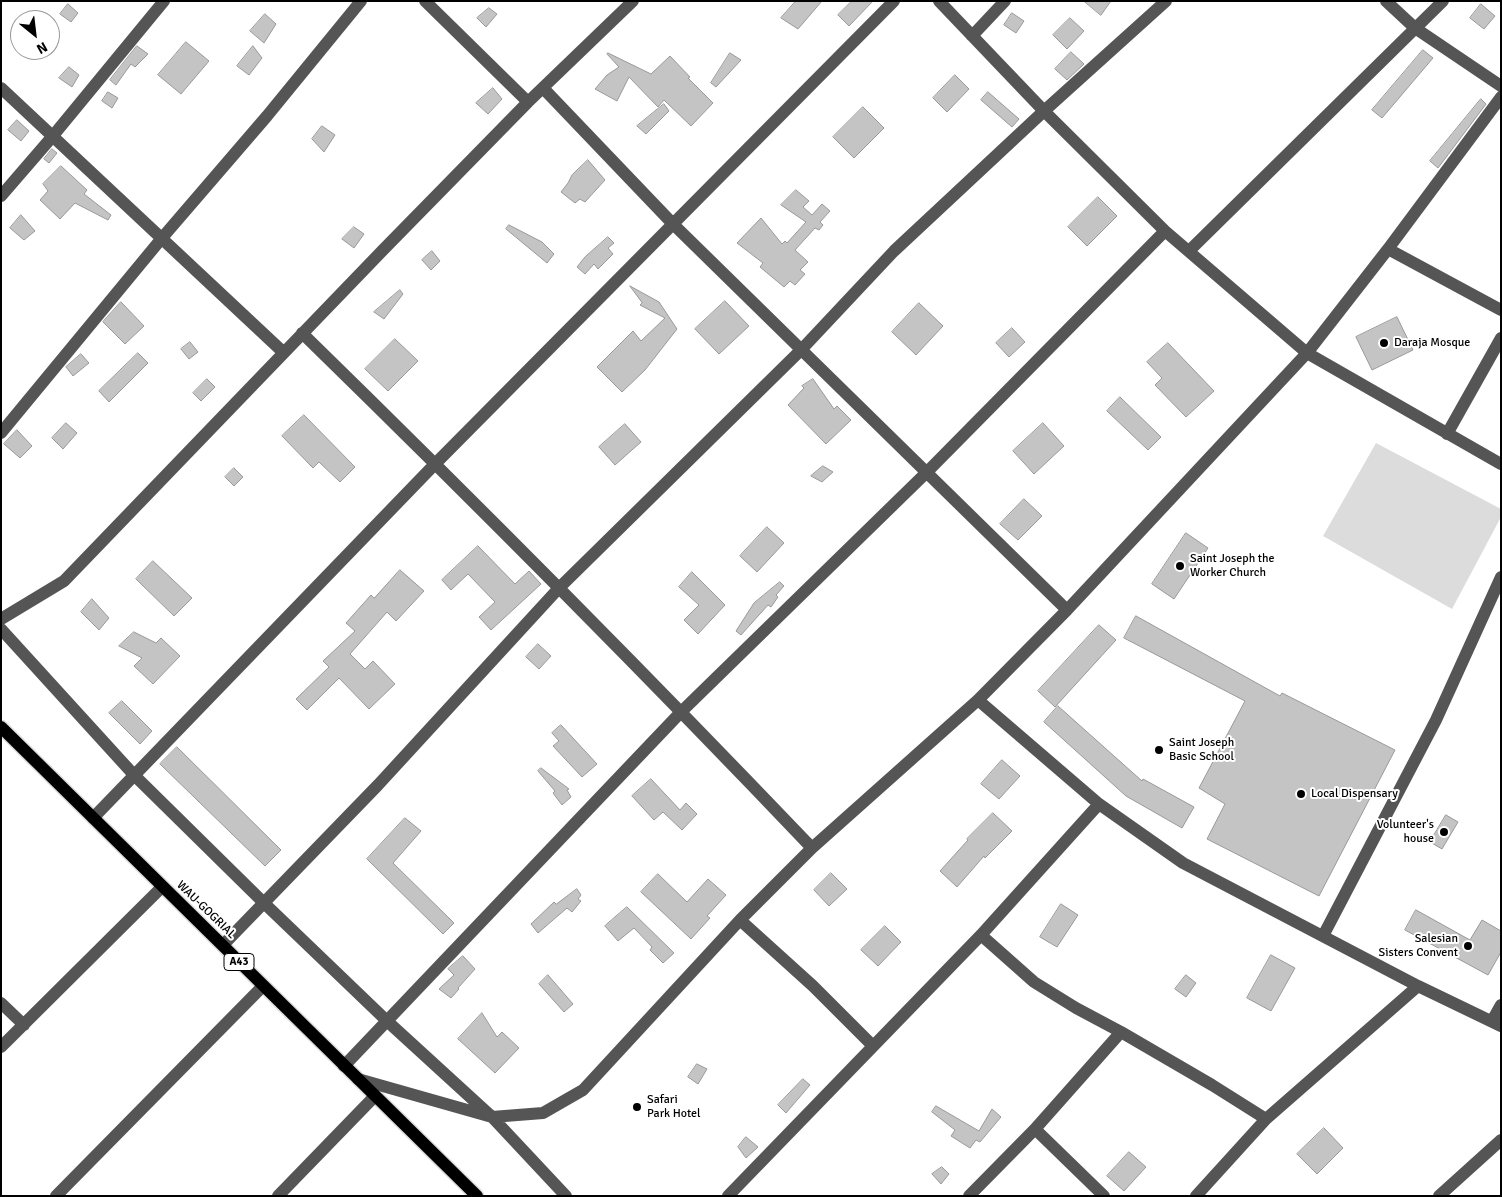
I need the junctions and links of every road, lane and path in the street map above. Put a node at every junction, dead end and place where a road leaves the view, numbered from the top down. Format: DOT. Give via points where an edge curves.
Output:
graph roads {
  1 [pos="164,1"];
  2 [pos="361,1"];
  3 [pos="425,1"];
  4 [pos="633,1"];
  5 [pos="894,1"];
  6 [pos="939,1"];
  7 [pos="1004,1"];
  8 [pos="1166,1"];
  9 [pos="1386,1"];
  10 [pos="1443,1"];
  11 [pos="1415,28"];
  12 [pos="972,36"];
  13 [pos="1501,86"];
  14 [pos="1,88"];
  15 [pos="543,88"];
  16 [pos="1501,97"];
  17 [pos="528,102"];
  18 [pos="1044,111"];
  19 [pos="52,137"];
  20 [pos="1,196"];
  21 [pos="672,224"];
  22 [pos="1165,231"];
  23 [pos="162,238"];
  24 [pos="1388,249"];
  25 [pos="1189,251"];
  26 [pos="1501,310"];
  27 [pos="302,333"];
  28 [pos="1501,338"];
  29 [pos="801,350"];
  30 [pos="283,352"];
  31 [pos="1307,352"];
  32 [pos="1,433"];
  33 [pos="1447,434"];
  34 [pos="435,464"];
  35 [pos="1501,464"];
  36 [pos="926,472"];
  37 [pos="1501,577"];
  38 [pos="558,588"];
  39 [pos="1067,610"];
  40 [pos="1,619"];
  41 [pos="1,629"];
  42 [pos="978,700"];
  43 [pos="681,712"];
  44 [pos="1,727"];
  45 [pos="134,775"];
  46 [pos="1099,804"];
  47 [pos="92,818"];
  48 [pos="812,848"];
  49 [pos="162,886"];
  50 [pos="264,903"];
  51 [pos="740,920"];
  52 [pos="980,935"];
  53 [pos="1323,936"];
  54 [pos="223,945"];
  55 [pos="263,986"];
  56 [pos="1418,986"];
  57 [pos="1,1003"];
  58 [pos="1501,1005"];
  59 [pos="387,1021"];
  60 [pos="1497,1023"];
  61 [pos="24,1025"];
  62 [pos="1121,1032"];
  63 [pos="873,1046"];
  64 [pos="1,1048"];
  65 [pos="344,1066"];
  66 [pos="358,1079"];
  67 [pos="374,1096"];
  68 [pos="492,1117"];
  69 [pos="1266,1120"];
  70 [pos="1035,1129"];
  71 [pos="1501,1140"];
  72 [pos="56,1196"];
  73 [pos="278,1196"];
  74 [pos="477,1196"];
  75 [pos="566,1196"];
  76 [pos="728,1196"];
  77 [pos="969,1196"];
  78 [pos="1104,1196"];
  79 [pos="1196,1196"];
  80 [pos="1440,1196"];
  1 -- 19 [label="street"];
  2 -- 23 [label="street"];
  3 -- 17 [label="street"];
  4 -- 15 [label="street"];
  5 -- 21 [label="street"];
  6 -- 12 [label="street"];
  7 -- 12 [label="street"];
  8 -- 18 [label="street"];
  9 -- 11 [label="street"];
  10 -- 11 [label="street"];
  11 -- 13 [label="street"];
  11 -- 25 [label="street"];
  12 -- 18 [label="street"];
  14 -- 19 [label="street"];
  15 -- 17 [label="street"];
  15 -- 21 [label="street"];
  16 -- 24 [label="street"];
  17 -- 27 [label="street"];
  18 -- 22 [label="street"];
  18 -- 29 [label="street" via="894,252"];
  19 -- 20 [label="street"];
  19 -- 23 [label="street"];
  21 -- 29 [label="street"];
  21 -- 34 [label="street"];
  22 -- 25 [label="street"];
  22 -- 36 [label="street"];
  23 -- 30 [label="street"];
  23 -- 32 [label="street"];
  24 -- 26 [label="street"];
  24 -- 31 [label="street"];
  25 -- 31 [label="street"];
  27 -- 30 [label="street"];
  27 -- 34 [label="street"];
  28 -- 33 [label="street"];
  29 -- 36 [label="street"];
  29 -- 38 [label="street"];
  30 -- 40 [label="street" via="64,581"];
  31 -- 33 [label="street"];
  31 -- 39 [label="street"];
  33 -- 35 [label="street"];
  34 -- 38 [label="street"];
  34 -- 45 [label="street"];
  36 -- 39 [label="street"];
  36 -- 43 [label="street"];
  37 -- 53 [label="street" via="1436,720"];
  38 -- 43 [label="street"];
  38 -- 50 [label="street" via="378,785"];
  39 -- 42 [label="street"];
  41 -- 45 [label="street"];
  42 -- 46 [label="street"];
  42 -- 48 [label="street"];
  43 -- 48 [label="street"];
  43 -- 59 [label="street"];
  44 -- 47 [label="main road, WAU-GOGRIAL / A43"];
  45 -- 47 [label="street"];
  45 -- 50 [label="street"];
  46 -- 52 [label="street"];
  46 -- 53 [label="street" via="1183,863"];
  47 -- 49 [label="main road, WAU-GOGRIAL / A43"];
  48 -- 51 [label="street"];
  49 -- 54 [label="main road, WAU-GOGRIAL / A43"];
  49 -- 61 [label="street"];
  50 -- 54 [label="street"];
  50 -- 59 [label="street"];
  51 -- 63 [label="street"];
  51 -- 68 [label="street" via="582,1090 543,1113"];
  52 -- 62 [label="street" via="1034,982"];
  52 -- 63 [label="street"];
  53 -- 56 [label="street"];
  54 -- 55 [label="main road, WAU-GOGRIAL / A43"];
  55 -- 65 [label="main road, WAU-GOGRIAL / A43"];
  55 -- 72 [label="street"];
  56 -- 60 [label="street"];
  56 -- 69 [label="street"];
  57 -- 61 [label="street"];
  58 -- 60 [label="street"];
  59 -- 65 [label="street"];
  59 -- 68 [label="street"];
  61 -- 64 [label="street"];
  62 -- 69 [label="street"];
  62 -- 70 [label="street"];
  63 -- 76 [label="street"];
  65 -- 66 [label="main road, WAU-GOGRIAL / A43"];
  66 -- 67 [label="main road, WAU-GOGRIAL / A43"];
  66 -- 68 [label="street"];
  67 -- 73 [label="street"];
  67 -- 74 [label="main road, WAU-GOGRIAL / A43"];
  68 -- 75 [label="street"];
  69 -- 79 [label="street"];
  70 -- 77 [label="street"];
  70 -- 78 [label="street"];
  71 -- 80 [label="street"];
}
